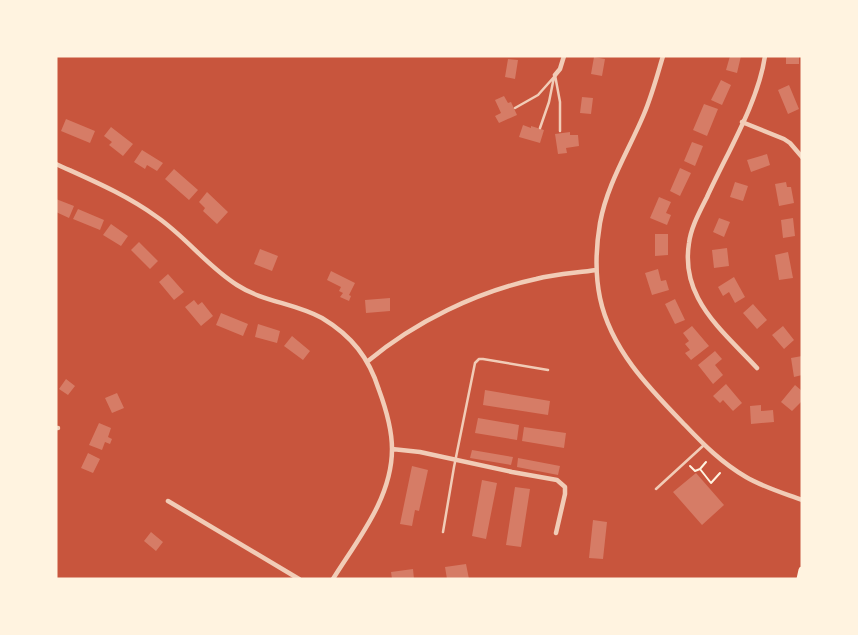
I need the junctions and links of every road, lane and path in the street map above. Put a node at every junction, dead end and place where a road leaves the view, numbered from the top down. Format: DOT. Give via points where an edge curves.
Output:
graph roads {
  1 [pos="564,56"];
  2 [pos="663,56"];
  3 [pos="765,56"];
  4 [pos="555,75"];
  5 [pos="515,108"];
  6 [pos="742,122"];
  7 [pos="540,128"];
  8 [pos="560,131"];
  9 [pos="802,157"];
  10 [pos="56,164"];
  11 [pos="596,270"];
  12 [pos="368,361"];
  13 [pos="758,368"];
  14 [pos="548,370"];
  15 [pos="704,445"];
  16 [pos="392,449"];
  17 [pos="456,460"];
  18 [pos="706,462"];
  19 [pos="686,463"];
  20 [pos="700,469"];
  21 [pos="720,473"];
  22 [pos="656,489"];
  23 [pos="802,500"];
  24 [pos="168,501"];
  25 [pos="443,532"];
  26 [pos="556,533"];
  27 [pos="802,570"];
  28 [pos="299,579"];
  29 [pos="334,579"];
  30 [pos="800,579"];
  1 -- 4 [label="street"];
  2 -- 11 [label="street" via="647,106 604,207"];
  3 -- 6 [label="street" via="762,74"];
  4 -- 5 [label="lane" via="538,95"];
  4 -- 7 [label="lane"];
  4 -- 8 [label="lane" via="560,102"];
  6 -- 9 [label="street" via="784,139"];
  6 -- 13 [label="street" via="695,221 687,257 692,284 706,311"];
  10 -- 12 [label="street" via="143,207 182,236 219,273 244,290 322,319 346,337"];
  11 -- 12 [label="street" via="536,278 481,295 424,323"];
  11 -- 15 [label="street" via="600,299 611,332 630,364"];
  12 -- 16 [label="street" via="387,413"];
  14 -- 17 [label="lane" via="479,359 475,363"];
  15 -- 19 [label="lane"];
  15 -- 23 [label="street" via="748,478"];
  16 -- 17 [label="street"];
  16 -- 29 [label="street" via="387,479 375,512"];
  17 -- 25 [label="lane"];
  17 -- 26 [label="street" via="560,482 565,487 565,494"];
  18 -- 20 [label="path"];
  19 -- 20 [label="path" via="695,471"];
  19 -- 22 [label="lane"];
  20 -- 21 [label="path" via="711,483"];
  24 -- 28 [label="street"];
  27 -- 30 [label="main road"];
}
